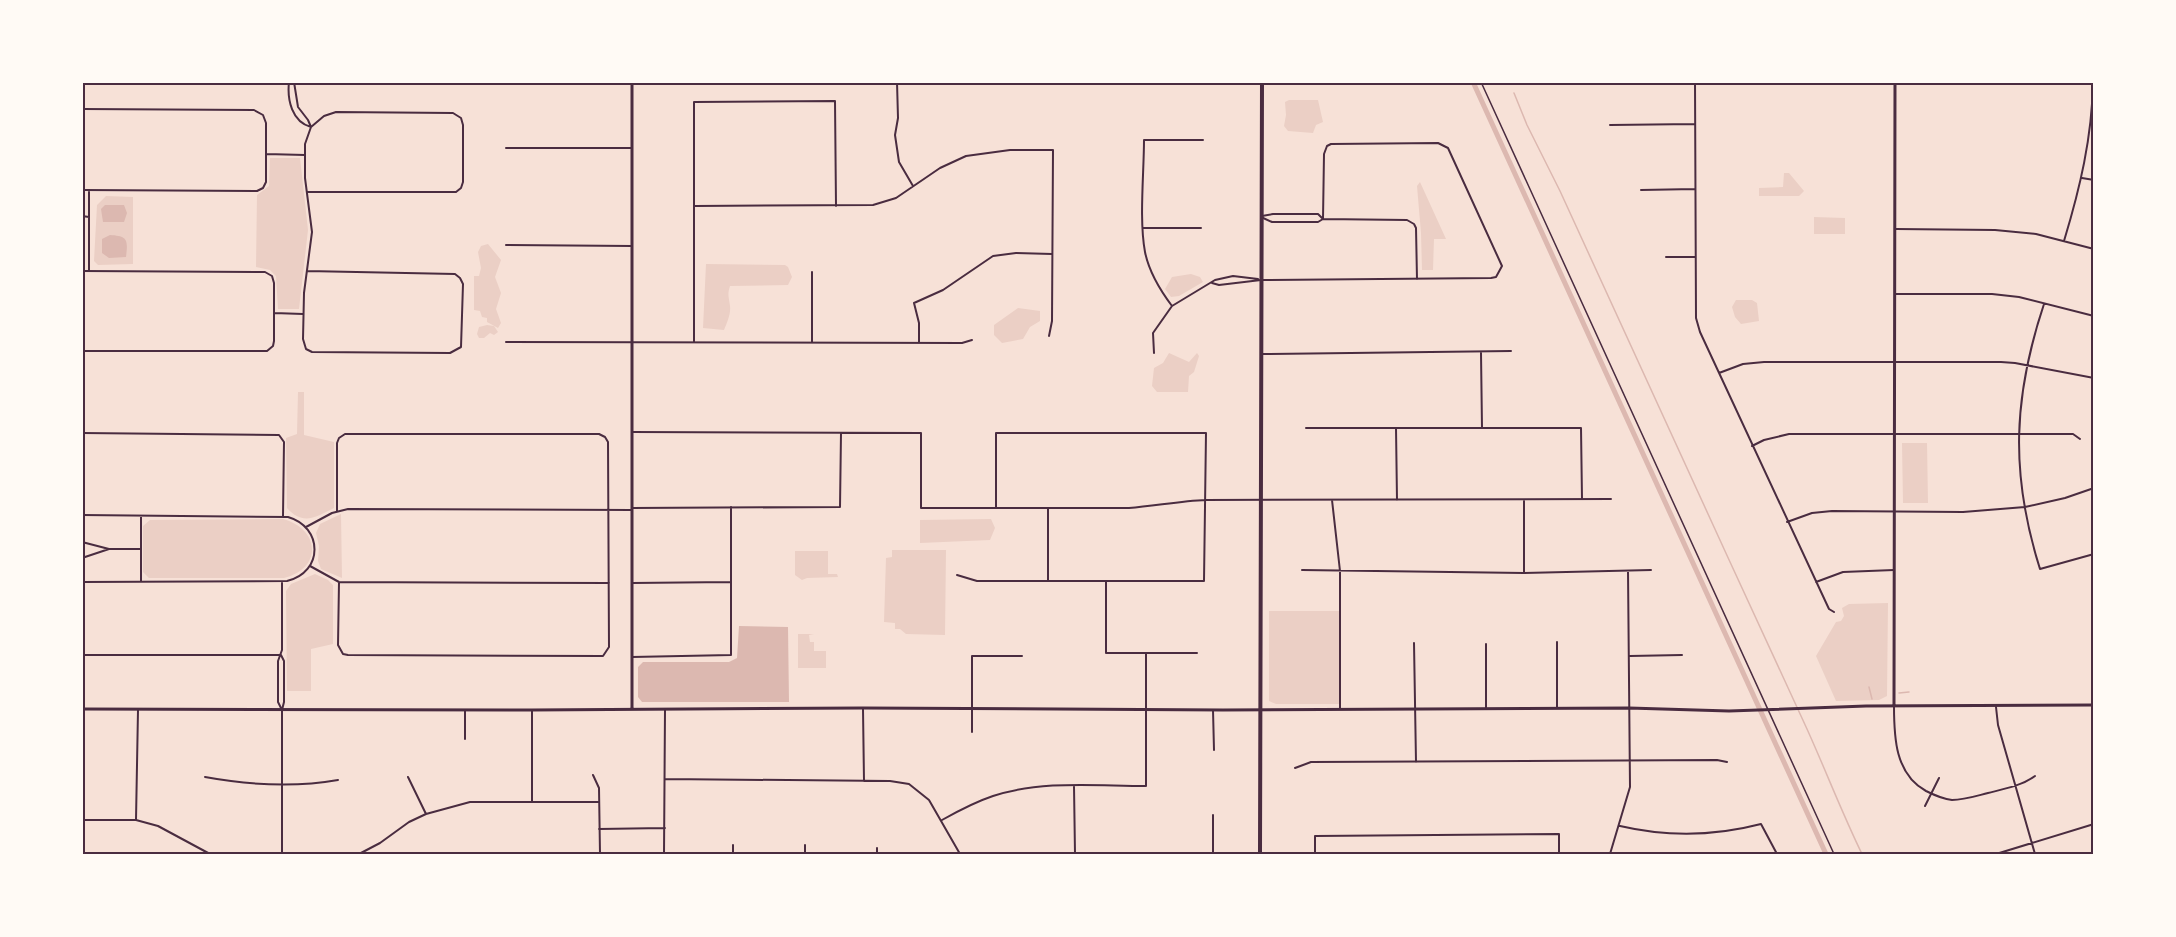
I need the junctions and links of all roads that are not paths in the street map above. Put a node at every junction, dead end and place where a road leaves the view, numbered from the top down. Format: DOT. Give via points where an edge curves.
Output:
graph roads {
  1 [pos="290,82"];
  2 [pos="294,82"];
  3 [pos="632,82"];
  4 [pos="897,82"];
  5 [pos="1262,82"];
  6 [pos="1481,82"];
  7 [pos="1695,82"];
  8 [pos="1895,82"];
  9 [pos="2093,82"];
  10 [pos="82,109"];
  11 [pos="300,110"];
  12 [pos="294,114"];
  13 [pos="2093,122"];
  14 [pos="1695,124"];
  15 [pos="1610,125"];
  16 [pos="311,127"];
  17 [pos="1203,140"];
  18 [pos="506,148"];
  19 [pos="632,148"];
  20 [pos="266,154"];
  21 [pos="305,155"];
  22 [pos="2082,178"];
  23 [pos="2094,180"];
  24 [pos="913,186"];
  25 [pos="1695,189"];
  26 [pos="82,190"];
  27 [pos="90,190"];
  28 [pos="1641,190"];
  29 [pos="308,192"];
  30 [pos="695,206"];
  31 [pos="836,206"];
  32 [pos="1305,214"];
  33 [pos="82,216"];
  34 [pos="89,217"];
  35 [pos="1261,217"];
  36 [pos="1323,219"];
  37 [pos="1306,222"];
  38 [pos="1143,228"];
  39 [pos="1201,228"];
  40 [pos="1896,229"];
  41 [pos="82,235"];
  42 [pos="89,236"];
  43 [pos="2064,241"];
  44 [pos="506,246"];
  45 [pos="632,246"];
  46 [pos="2094,249"];
  47 [pos="1052,254"];
  48 [pos="1666,257"];
  49 [pos="1695,257"];
  50 [pos="82,271"];
  51 [pos="89,271"];
  52 [pos="307,271"];
  53 [pos="812,272"];
  54 [pos="1227,277"];
  55 [pos="1416,279"];
  56 [pos="1261,280"];
  57 [pos="1229,282"];
  58 [pos="1212,283"];
  59 [pos="1895,294"];
  60 [pos="2044,304"];
  61 [pos="1172,306"];
  62 [pos="274,313"];
  63 [pos="303,314"];
  64 [pos="2094,316"];
  65 [pos="1049,336"];
  66 [pos="972,340"];
  67 [pos="506,342"];
  68 [pos="632,342"];
  69 [pos="694,342"];
  70 [pos="812,342"];
  71 [pos="919,343"];
  72 [pos="82,351"];
  73 [pos="1511,351"];
  74 [pos="1481,352"];
  75 [pos="1154,353"];
  76 [pos="1261,354"];
  77 [pos="1895,362"];
  78 [pos="2026,365"];
  79 [pos="1719,373"];
  80 [pos="2094,378"];
  81 [pos="1306,428"];
  82 [pos="1396,428"];
  83 [pos="1482,428"];
  84 [pos="632,432"];
  85 [pos="841,432"];
  86 [pos="82,433"];
  87 [pos="1894,434"];
  88 [pos="2019,434"];
  89 [pos="2080,439"];
  90 [pos="1752,446"];
  91 [pos="2094,488"];
  92 [pos="1611,498"];
  93 [pos="1582,499"];
  94 [pos="1206,500"];
  95 [pos="1261,500"];
  96 [pos="1332,500"];
  97 [pos="1397,500"];
  98 [pos="1524,500"];
  99 [pos="731,507"];
  100 [pos="2025,507"];
  101 [pos="996,508"];
  102 [pos="1048,508"];
  103 [pos="632,509"];
  104 [pos="608,510"];
  105 [pos="337,511"];
  106 [pos="1894,511"];
  107 [pos="82,516"];
  108 [pos="141,516"];
  109 [pos="283,516"];
  110 [pos="1787,522"];
  111 [pos="306,527"];
  112 [pos="82,542"];
  113 [pos="109,549"];
  114 [pos="141,549"];
  115 [pos="2094,554"];
  116 [pos="82,558"];
  117 [pos="310,566"];
  118 [pos="1302,570"];
  119 [pos="1651,570"];
  120 [pos="1894,570"];
  121 [pos="1340,571"];
  122 [pos="1628,571"];
  123 [pos="1524,573"];
  124 [pos="957,575"];
  125 [pos="141,581"];
  126 [pos="282,581"];
  127 [pos="1048,581"];
  128 [pos="1106,581"];
  129 [pos="82,582"];
  130 [pos="339,582"];
  131 [pos="632,582"];
  132 [pos="731,582"];
  133 [pos="1816,582"];
  134 [pos="609,583"];
  135 [pos="1834,612"];
  136 [pos="1557,642"];
  137 [pos="1414,643"];
  138 [pos="1486,644"];
  139 [pos="1146,653"];
  140 [pos="1197,653"];
  141 [pos="82,655"];
  142 [pos="281,655"];
  143 [pos="1682,655"];
  144 [pos="1022,656"];
  145 [pos="1630,656"];
  146 [pos="632,657"];
  147 [pos="278,679"];
  148 [pos="284,679"];
  149 [pos="1996,705"];
  150 [pos="2094,705"];
  151 [pos="1894,706"];
  152 [pos="863,708"];
  153 [pos="1486,708"];
  154 [pos="1557,708"];
  155 [pos="1629,708"];
  156 [pos="82,709"];
  157 [pos="632,709"];
  158 [pos="665,709"];
  159 [pos="973,709"];
  160 [pos="1146,709"];
  161 [pos="1340,709"];
  162 [pos="1415,709"];
  163 [pos="1767,709"];
  164 [pos="138,710"];
  165 [pos="282,710"];
  166 [pos="465,710"];
  167 [pos="532,710"];
  168 [pos="1214,710"];
  169 [pos="1260,710"];
  170 [pos="972,732"];
  171 [pos="465,739"];
  172 [pos="1214,750"];
  173 [pos="1629,761"];
  174 [pos="1416,762"];
  175 [pos="1727,762"];
  176 [pos="1295,768"];
  177 [pos="593,775"];
  178 [pos="2035,776"];
  179 [pos="205,777"];
  180 [pos="408,777"];
  181 [pos="1939,778"];
  182 [pos="665,779"];
  183 [pos="338,780"];
  184 [pos="864,781"];
  185 [pos="282,785"];
  186 [pos="1074,786"];
  187 [pos="2015,786"];
  188 [pos="1931,794"];
  189 [pos="532,802"];
  190 [pos="599,802"];
  191 [pos="1925,806"];
  192 [pos="426,814"];
  193 [pos="1213,815"];
  194 [pos="82,820"];
  195 [pos="136,820"];
  196 [pos="942,820"];
  197 [pos="2094,824"];
  198 [pos="1619,826"];
  199 [pos="665,828"];
  200 [pos="599,829"];
  201 [pos="2032,844"];
  202 [pos="733,845"];
  203 [pos="805,846"];
  204 [pos="877,848"];
  205 [pos="960,853"];
  206 [pos="1213,854"];
  207 [pos="1260,854"];
  208 [pos="210,855"];
  209 [pos="282,855"];
  210 [pos="359,855"];
  211 [pos="600,855"];
  212 [pos="664,855"];
  213 [pos="733,855"];
  214 [pos="805,855"];
  215 [pos="877,855"];
  216 [pos="955,855"];
  217 [pos="1046,855"];
  218 [pos="1056,855"];
  219 [pos="1075,855"];
  220 [pos="1160,855"];
  221 [pos="1315,855"];
  222 [pos="1559,855"];
  223 [pos="1610,855"];
  224 [pos="1777,855"];
  225 [pos="1834,855"];
  226 [pos="1996,855"];
  227 [pos="2035,855"];
  1 -- 12 [label="street"];
  2 -- 11 [label="street"];
  3 -- 19 [label="street"];
  4 -- 24 [label="street" via="895,135 899,162"];
  5 -- 35 [label="main road"];
  6 -- 163 [label="lane"];
  7 -- 14 [label="street"];
  8 -- 40 [label="street"];
  9 -- 13 [label="street"];
  10 -- 20 [label="street" via="254,110 267,123"];
  11 -- 12 [label="street"];
  11 -- 16 [label="street"];
  12 -- 16 [label="street" via="303,125"];
  13 -- 22 [label="street"];
  14 -- 15 [label="street"];
  14 -- 25 [label="street"];
  16 -- 21 [label="street" via="306,136"];
  16 -- 29 [label="street" via="336,112 453,113 463,125 463,182 459,190 450,193"];
  17 -- 38 [label="street" via="1144,140"];
  18 -- 19 [label="street"];
  19 -- 45 [label="street"];
  20 -- 21 [label="street"];
  20 -- 27 [label="street" via="266,182 254,191"];
  21 -- 29 [label="street"];
  22 -- 23 [label="street"];
  22 -- 43 [label="street"];
  24 -- 31 [label="street" via="896,198 873,205"];
  24 -- 47 [label="street" via="966,156 1053,150"];
  25 -- 28 [label="street"];
  25 -- 49 [label="street"];
  26 -- 27 [label="street"];
  27 -- 34 [label="street"];
  29 -- 52 [label="street" via="312,232"];
  30 -- 31 [label="street"];
  30 -- 31 [label="street" via="694,102 835,101"];
  30 -- 69 [label="street"];
  32 -- 35 [label="street"];
  32 -- 36 [label="street" via="1318,214"];
  32 -- 37 [label="street"];
  33 -- 34 [label="street"];
  34 -- 42 [label="street"];
  35 -- 37 [label="street" via="1272,222"];
  35 -- 56 [label="main road"];
  36 -- 37 [label="street"];
  36 -- 55 [label="street" via="1411,222 1416,228"];
  36 -- 55 [label="street" via="1324,150 1331,144 1442,144 1448,148 1502,266 1496,277 1491,278"];
  38 -- 39 [label="street"];
  38 -- 61 [label="street" via="1145,253 1160,290"];
  40 -- 43 [label="street" via="1995,230"];
  40 -- 59 [label="street"];
  41 -- 42 [label="street"];
  42 -- 51 [label="street"];
  43 -- 46 [label="street"];
  44 -- 45 [label="street"];
  45 -- 68 [label="street"];
  47 -- 65 [label="street"];
  47 -- 71 [label="street" via="993,256 943,290 914,303"];
  48 -- 49 [label="street"];
  49 -- 79 [label="street" via="1696,318"];
  50 -- 51 [label="street"];
  51 -- 62 [label="street" via="262,271 272,276"];
  52 -- 63 [label="street"];
  52 -- 63 [label="street" via="451,273 463,284 463,341 460,349 450,353 312,352 303,342"];
  53 -- 70 [label="street"];
  54 -- 56 [label="street"];
  54 -- 57 [label="street"];
  54 -- 58 [label="street"];
  55 -- 56 [label="street"];
  56 -- 57 [label="street"];
  56 -- 76 [label="main road"];
  57 -- 58 [label="street"];
  58 -- 61 [label="street"];
  59 -- 60 [label="street" via="1992,294"];
  59 -- 77 [label="street"];
  60 -- 64 [label="street"];
  60 -- 78 [label="street"];
  61 -- 75 [label="street" via="1153,333"];
  62 -- 63 [label="street"];
  62 -- 72 [label="street" via="274,341 263,352"];
  66 -- 71 [label="street"];
  67 -- 68 [label="street"];
  68 -- 69 [label="street"];
  68 -- 84 [label="street"];
  69 -- 70 [label="street"];
  70 -- 71 [label="street"];
  73 -- 74 [label="street"];
  74 -- 76 [label="street"];
  74 -- 83 [label="street"];
  76 -- 95 [label="main road"];
  77 -- 78 [label="street"];
  77 -- 79 [label="street" via="1764,362 1743,364"];
  77 -- 87 [label="street"];
  78 -- 80 [label="street"];
  78 -- 88 [label="street"];
  79 -- 90 [label="street"];
  81 -- 82 [label="street"];
  82 -- 83 [label="street"];
  82 -- 97 [label="street"];
  83 -- 93 [label="street" via="1581,428"];
  84 -- 85 [label="street"];
  84 -- 103 [label="street"];
  85 -- 99 [label="street" via="840,507"];
  85 -- 101 [label="street" via="921,433 921,508"];
  86 -- 109 [label="street" via="279,435 284,442"];
  87 -- 88 [label="street"];
  87 -- 90 [label="street" via="1789,434"];
  87 -- 106 [label="street"];
  88 -- 89 [label="street" via="2073,434"];
  88 -- 100 [label="street"];
  90 -- 110 [label="street"];
  91 -- 100 [label="street"];
  92 -- 93 [label="street"];
  93 -- 98 [label="street"];
  94 -- 95 [label="street"];
  94 -- 101 [label="street" via="1206,433 996,433"];
  94 -- 102 [label="street" via="1129,508"];
  94 -- 128 [label="street" via="1204,581"];
  95 -- 96 [label="street"];
  95 -- 169 [label="main road"];
  96 -- 97 [label="street"];
  96 -- 121 [label="street"];
  97 -- 98 [label="street"];
  98 -- 123 [label="street"];
  99 -- 103 [label="street"];
  99 -- 132 [label="street"];
  100 -- 106 [label="street" via="1963,512"];
  100 -- 115 [label="street" via="2040,569"];
  101 -- 102 [label="street"];
  102 -- 127 [label="street"];
  103 -- 104 [label="street"];
  103 -- 131 [label="street"];
  104 -- 105 [label="street"];
  104 -- 105 [label="street" via="609,444 599,434 348,434 337,443"];
  104 -- 134 [label="street"];
  105 -- 111 [label="street"];
  106 -- 110 [label="street" via="1812,513"];
  106 -- 120 [label="street"];
  107 -- 108 [label="street"];
  108 -- 109 [label="street"];
  108 -- 114 [label="street"];
  109 -- 111 [label="street"];
  110 -- 133 [label="street"];
  111 -- 117 [label="street" via="315,550"];
  112 -- 113 [label="street"];
  113 -- 114 [label="street"];
  113 -- 116 [label="street"];
  114 -- 125 [label="street"];
  117 -- 126 [label="street" via="296,578"];
  117 -- 130 [label="street"];
  118 -- 121 [label="street"];
  119 -- 122 [label="street"];
  120 -- 133 [label="street" via="1843,572"];
  120 -- 151 [label="street"];
  121 -- 123 [label="street"];
  121 -- 161 [label="street"];
  122 -- 123 [label="street"];
  122 -- 145 [label="street"];
  124 -- 127 [label="street" via="977,581"];
  125 -- 126 [label="street"];
  125 -- 129 [label="street"];
  126 -- 142 [label="street"];
  127 -- 128 [label="street"];
  128 -- 139 [label="street" via="1106,653"];
  130 -- 134 [label="street"];
  130 -- 134 [label="street" via="337,638 338,650 343,654 603,656 609,647"];
  131 -- 132 [label="street"];
  131 -- 146 [label="street"];
  132 -- 146 [label="street" via="731,656"];
  133 -- 135 [label="street"];
  136 -- 154 [label="street"];
  137 -- 162 [label="street"];
  138 -- 153 [label="street"];
  139 -- 140 [label="street"];
  139 -- 160 [label="street"];
  141 -- 142 [label="street"];
  142 -- 147 [label="street"];
  142 -- 148 [label="street"];
  143 -- 145 [label="street"];
  144 -- 159 [label="street" via="972,656"];
  145 -- 155 [label="street"];
  146 -- 157 [label="street"];
  147 -- 148 [label="street"];
  147 -- 165 [label="street"];
  148 -- 165 [label="street"];
  149 -- 150 [label="street"];
  149 -- 151 [label="street"];
  149 -- 187 [label="street"];
  151 -- 163 [label="street"];
  151 -- 188 [label="street" via="1899,758 1913,781"];
  152 -- 158 [label="street"];
  152 -- 159 [label="street"];
  152 -- 184 [label="street"];
  153 -- 154 [label="street"];
  153 -- 162 [label="street"];
  154 -- 155 [label="street"];
  155 -- 163 [label="street"];
  155 -- 173 [label="street"];
  156 -- 164 [label="street"];
  157 -- 158 [label="street"];
  157 -- 167 [label="street"];
  158 -- 182 [label="street"];
  159 -- 160 [label="street"];
  159 -- 170 [label="street"];
  160 -- 168 [label="street"];
  160 -- 186 [label="street" via="1146,786"];
  161 -- 162 [label="street"];
  161 -- 169 [label="street"];
  162 -- 174 [label="street"];
  163 -- 225 [label="lane"];
  164 -- 165 [label="street"];
  164 -- 195 [label="street"];
  165 -- 166 [label="street"];
  165 -- 185 [label="street"];
  166 -- 167 [label="street"];
  166 -- 171 [label="street"];
  167 -- 189 [label="street"];
  168 -- 169 [label="street"];
  168 -- 172 [label="street"];
  169 -- 207 [label="main road"];
  173 -- 174 [label="street"];
  173 -- 175 [label="street"];
  173 -- 198 [label="street" via="1630,787"];
  174 -- 176 [label="street" via="1311,762"];
  177 -- 190 [label="street" via="599,788"];
  178 -- 187 [label="street"];
  179 -- 185 [label="street" via="243,784"];
  180 -- 192 [label="street"];
  181 -- 188 [label="street"];
  182 -- 184 [label="street"];
  182 -- 199 [label="street"];
  183 -- 185 [label="street"];
  184 -- 196 [label="street" via="909,784 929,800"];
  185 -- 209 [label="street"];
  186 -- 196 [label="street" via="1004,792"];
  186 -- 219 [label="street"];
  187 -- 188 [label="street" via="1964,799"];
  187 -- 201 [label="street"];
  188 -- 191 [label="street"];
  189 -- 190 [label="street"];
  189 -- 192 [label="street" via="470,802"];
  190 -- 200 [label="street"];
  192 -- 210 [label="street"];
  193 -- 206 [label="street"];
  194 -- 195 [label="street"];
  195 -- 208 [label="street" via="158,825"];
  196 -- 205 [label="street"];
  197 -- 201 [label="street"];
  198 -- 223 [label="street"];
  198 -- 224 [label="street" via="1655,833 1726,833 1761,824"];
  199 -- 200 [label="street"];
  199 -- 212 [label="street"];
  200 -- 211 [label="street"];
  201 -- 226 [label="street"];
  201 -- 227 [label="street"];
  202 -- 213 [label="street"];
  203 -- 214 [label="street"];
  204 -- 215 [label="street"];
  205 -- 216 [label="street"];
  206 -- 207 [label="street"];
  206 -- 220 [label="street"];
  217 -- 218 [label="street"];
  221 -- 222 [label="street" via="1315,836 1558,834"];
}
